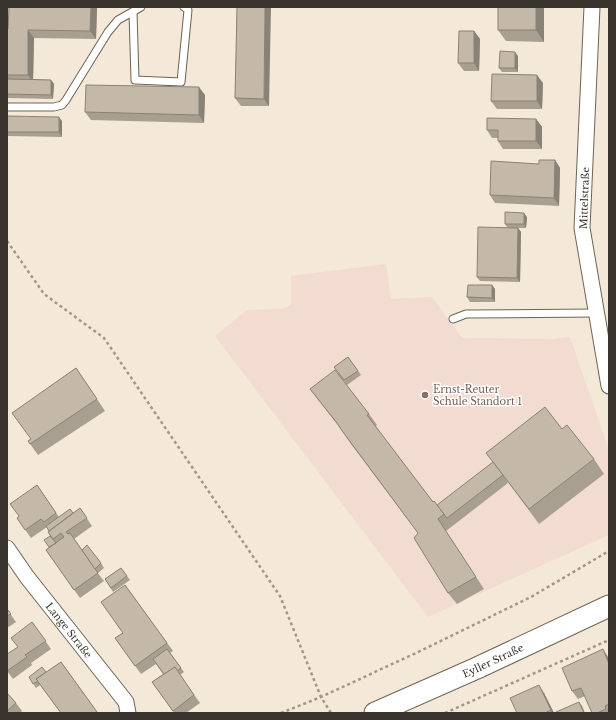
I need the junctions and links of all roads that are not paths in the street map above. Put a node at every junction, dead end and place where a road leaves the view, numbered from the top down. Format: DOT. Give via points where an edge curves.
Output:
graph roads {
  1 [pos="141,7"];
  2 [pos="184,7"];
  3 [pos="592,7"];
  4 [pos="133,12"];
  5 [pos="7,107"];
  6 [pos="596,313"];
  7 [pos="453,319"];
  8 [pos="609,386"];
  9 [pos="7,548"];
  10 [pos="609,606"];
  11 [pos="128,713"];
  12 [pos="375,713"];
  1 -- 4 [label="lane"];
  2 -- 4 [label="lane" via="188,10 181,82 135,80"];
  3 -- 6 [label="street, Mittelstraße" via="582,228"];
  4 -- 5 [label="lane" via="118,20 108,32 62,105"];
  6 -- 7 [label="lane" via="466,314"];
  6 -- 8 [label="street, Mittelstraße"];
  9 -- 11 [label="street, Lange Straße" via="126,702"];
  10 -- 12 [label="main road, Eyller Straße"];
}
